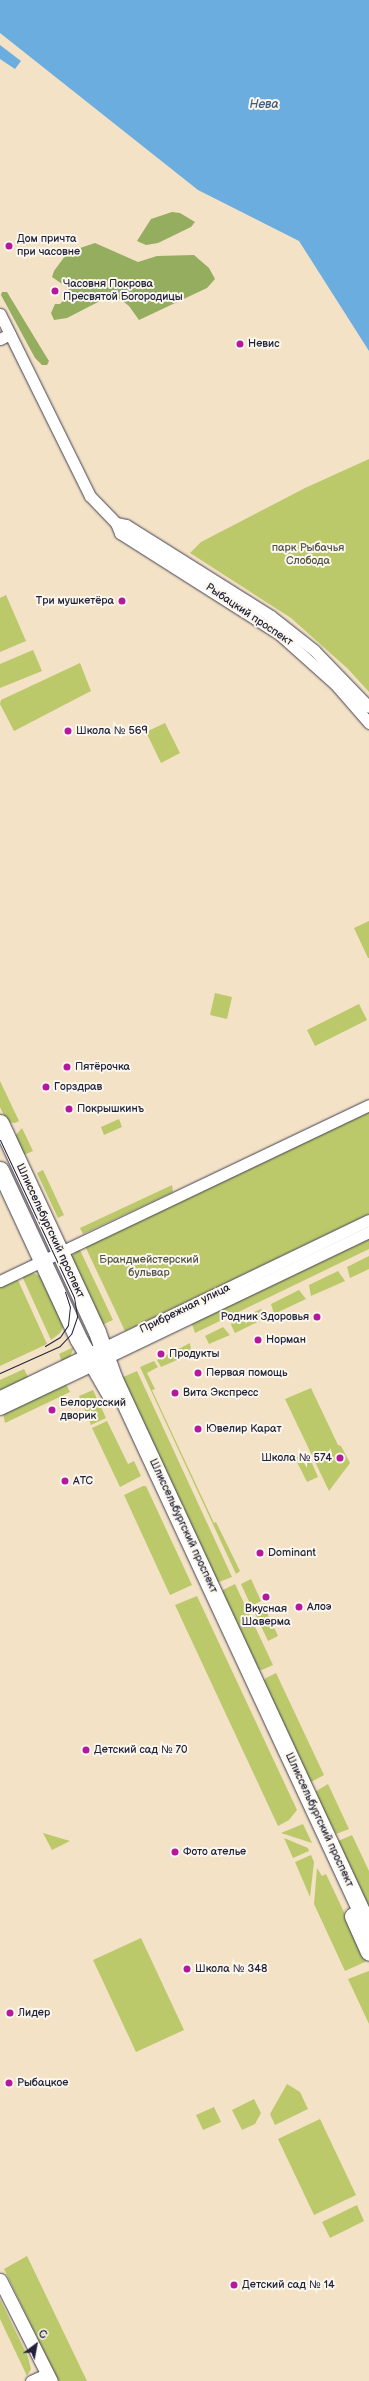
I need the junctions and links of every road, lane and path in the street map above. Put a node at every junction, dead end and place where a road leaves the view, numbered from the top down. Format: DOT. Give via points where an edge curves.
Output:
graph roads {
  1 [pos="0,314"];
  2 [pos="5,336"];
  3 [pos="176,562"];
  4 [pos="369,707"];
  5 [pos="369,723"];
  6 [pos="369,1104"];
  7 [pos="0,1123"];
  8 [pos="0,1170"];
  9 [pos="369,1220"];
  10 [pos="369,1232"];
  11 [pos="60,1252"];
  12 [pos="43,1260"];
  13 [pos="0,1281"];
  14 [pos="98,1356"];
  15 [pos="0,1397"];
  16 [pos="0,1408"];
  17 [pos="369,1928"];
  18 [pos="369,1952"];
  19 [pos="0,2280"];
  20 [pos="49,2377"];
  21 [pos="32,2381"];
  1 -- 2 [label="street, Рыбацкий проспект"];
  2 -- 3 [label="street, Рыбацкий проспект" via="90,496 116,523 120,532"];
  3 -- 4 [label="street, Рыбацкий проспект" via="290,631 329,664"];
  3 -- 5 [label="street, Рыбацкий проспект" via="294,646 335,684"];
  6 -- 11 [label="street"];
  7 -- 11 [label="main road, Шлиссельбургский проспект"];
  8 -- 12 [label="main road, Шлиссельбургский проспект"];
  9 -- 14 [label="street, Прибрежная улица"];
  10 -- 14 [label="street, Прибрежная улица"];
  11 -- 12 [label="street"];
  11 -- 14 [label="main road, Шлиссельбургский проспект"];
  12 -- 13 [label="street"];
  12 -- 14 [label="main road, Шлиссельбургский проспект"];
  14 -- 15 [label="street, Прибрежная улица"];
  14 -- 16 [label="street, Прибрежная улица"];
  14 -- 17 [label="main road, Шлиссельбургский проспект"];
  14 -- 18 [label="main road, Шлиссельбургский проспект" via="104,1381"];
  19 -- 20 [label="street"];
  20 -- 21 [label="street"];
}
